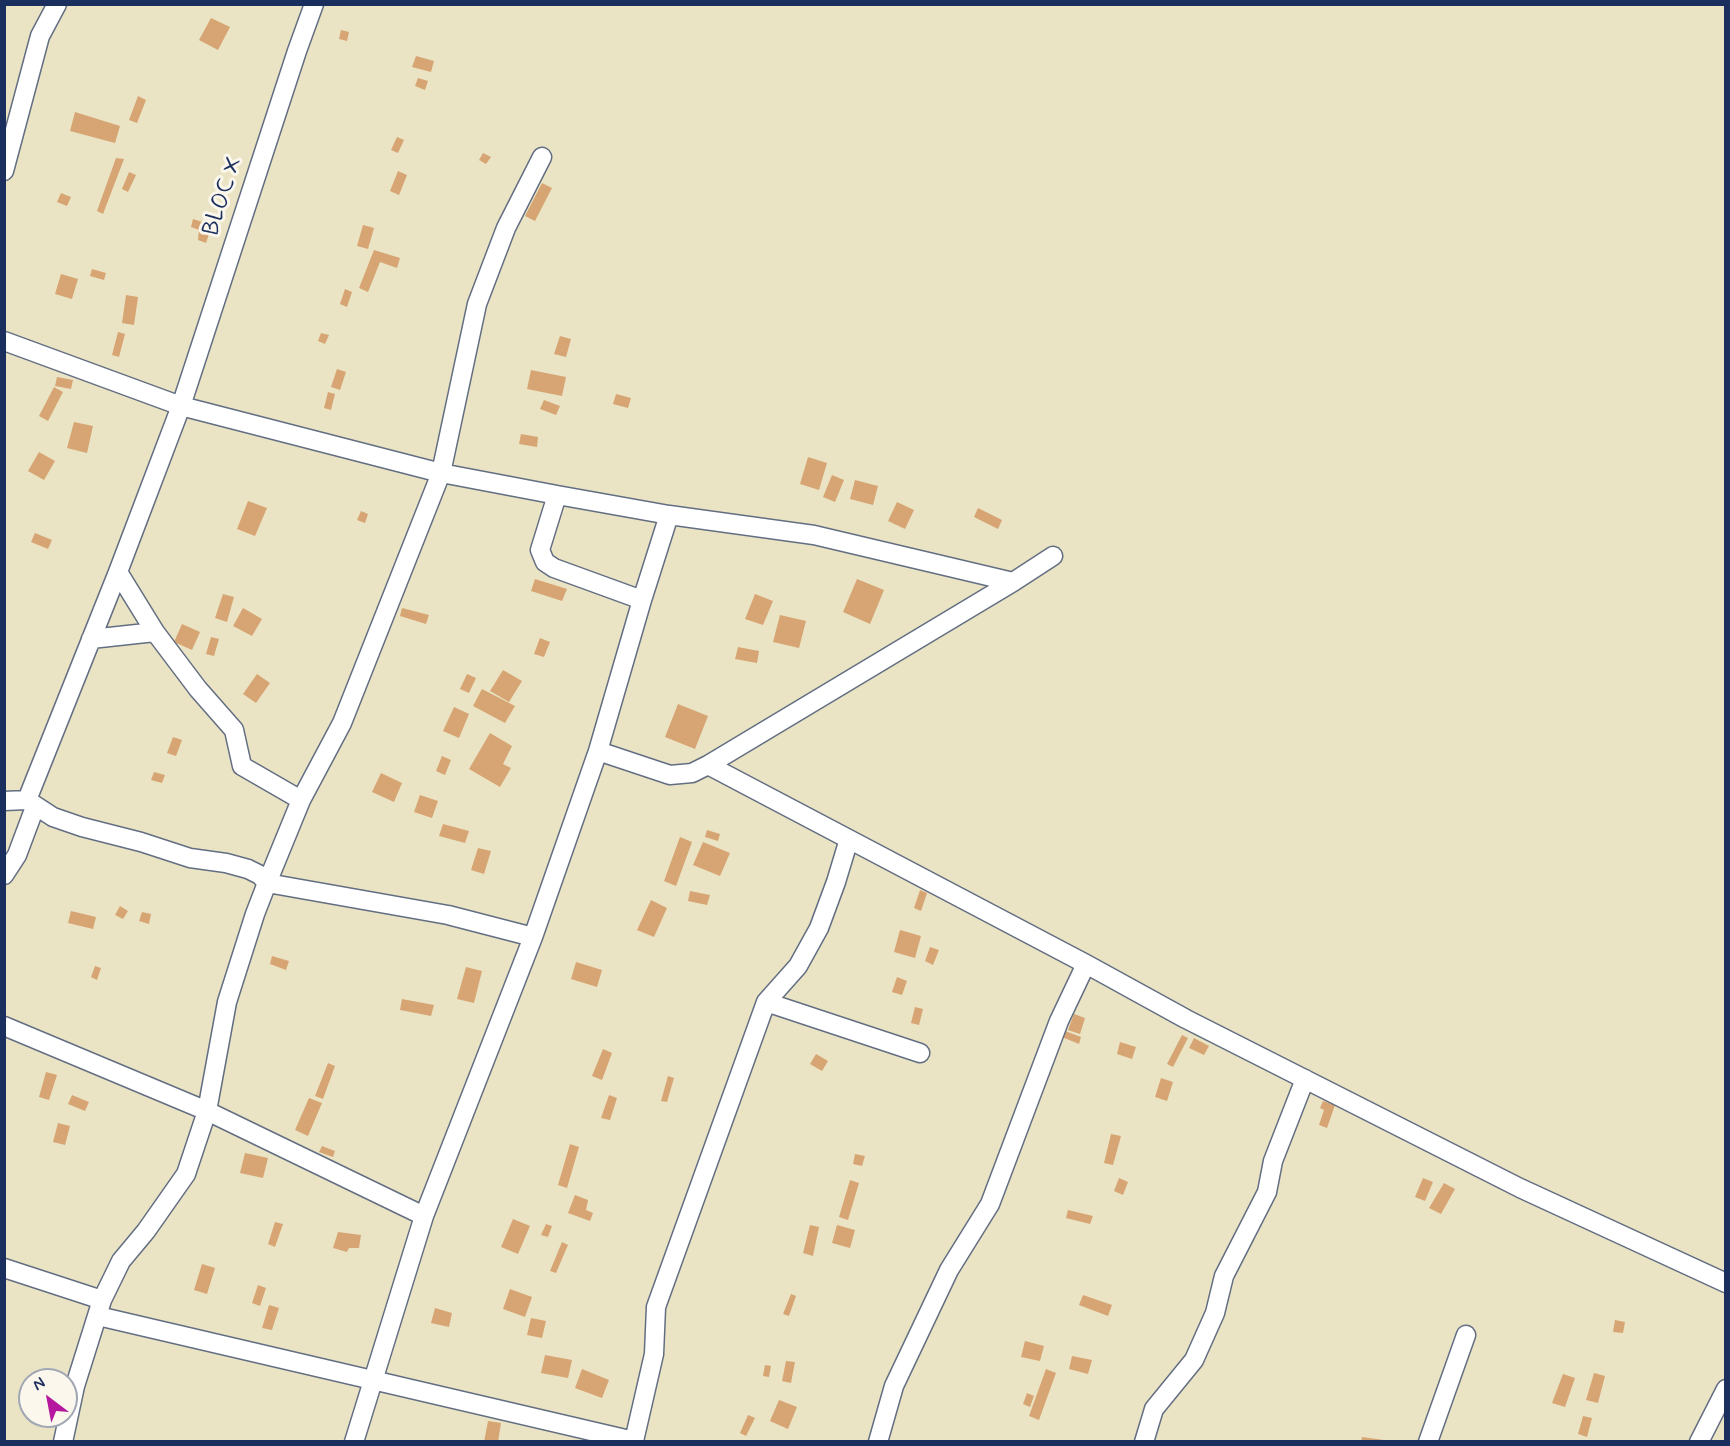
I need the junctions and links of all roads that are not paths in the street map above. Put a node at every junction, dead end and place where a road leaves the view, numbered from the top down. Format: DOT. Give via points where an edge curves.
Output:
graph roads {
  1 [pos="57,4"];
  2 [pos="314,4"];
  3 [pos="11,118"];
  4 [pos="542,157"];
  5 [pos="4,171"];
  6 [pos="4,341"];
  7 [pos="181,406"];
  8 [pos="441,473"];
  9 [pos="557,495"];
  10 [pos="669,515"];
  11 [pos="1053,556"];
  12 [pos="118,572"];
  13 [pos="1013,582"];
  14 [pos="642,600"];
  15 [pos="155,632"];
  16 [pos="90,639"];
  17 [pos="598,751"];
  18 [pos="708,765"];
  19 [pos="4,801"];
  20 [pos="301,801"];
  21 [pos="31,804"];
  22 [pos="849,839"];
  23 [pos="4,875"];
  24 [pos="267,884"];
  25 [pos="533,937"];
  26 [pos="1086,964"];
  27 [pos="766,1002"];
  28 [pos="4,1026"];
  29 [pos="920,1053"];
  30 [pos="1305,1079"];
  31 [pos="207,1111"];
  32 [pos="424,1216"];
  33 [pos="4,1268"];
  34 [pos="1725,1283"];
  35 [pos="100,1308"];
  36 [pos="1466,1335"];
  37 [pos="371,1381"];
  38 [pos="1725,1389"];
  39 [pos="634,1441"];
  40 [pos="63,1442"];
  41 [pos="354,1442"];
  42 [pos="878,1442"];
  43 [pos="1143,1442"];
  44 [pos="1428,1442"];
  45 [pos="1699,1442"];
  1 -- 3 [label="street" via="40,36"];
  2 -- 7 [label="street, BLOC X"];
  3 -- 5 [label="street"];
  4 -- 8 [label="street" via="506,228 477,304"];
  6 -- 7 [label="street"];
  7 -- 8 [label="street"];
  7 -- 12 [label="street, BLOC X"];
  8 -- 9 [label="street"];
  8 -- 20 [label="street" via="342,723"];
  9 -- 10 [label="street"];
  9 -- 14 [label="street" via="540,550 545,562"];
  10 -- 13 [label="street" via="814,535"];
  10 -- 14 [label="street"];
  11 -- 13 [label="street"];
  12 -- 15 [label="street"];
  12 -- 16 [label="street, BLOC X"];
  13 -- 18 [label="street"];
  14 -- 17 [label="street"];
  15 -- 16 [label="street"];
  15 -- 20 [label="street" via="234,730 242,766"];
  16 -- 21 [label="street, BLOC X"];
  17 -- 18 [label="street" via="670,775 692,773"];
  17 -- 25 [label="street"];
  18 -- 22 [label="street"];
  19 -- 21 [label="street"];
  20 -- 24 [label="street"];
  21 -- 23 [label="street, BLOC X" via="17,855"];
  21 -- 24 [label="street" via="82,827 190,858 248,869"];
  22 -- 26 [label="street"];
  22 -- 27 [label="street" via="819,928 798,966"];
  24 -- 25 [label="street" via="448,915"];
  24 -- 31 [label="street" via="227,1002"];
  25 -- 32 [label="street"];
  26 -- 30 [label="street"];
  26 -- 42 [label="street" via="1059,1021 990,1204 949,1270 894,1386"];
  27 -- 29 [label="street"];
  27 -- 39 [label="street" via="656,1307 654,1354"];
  28 -- 31 [label="street"];
  30 -- 34 [label="street" via="1520,1188"];
  30 -- 43 [label="street" via="1273,1161 1267,1191 1224,1276 1215,1313 1194,1360 1154,1409"];
  31 -- 32 [label="street"];
  31 -- 35 [label="street" via="186,1173 122,1261"];
  32 -- 37 [label="street"];
  33 -- 35 [label="street"];
  35 -- 37 [label="street"];
  35 -- 40 [label="street" via="75,1386"];
  36 -- 44 [label="street"];
  37 -- 39 [label="street"];
  37 -- 41 [label="street"];
  38 -- 45 [label="street"];
}
